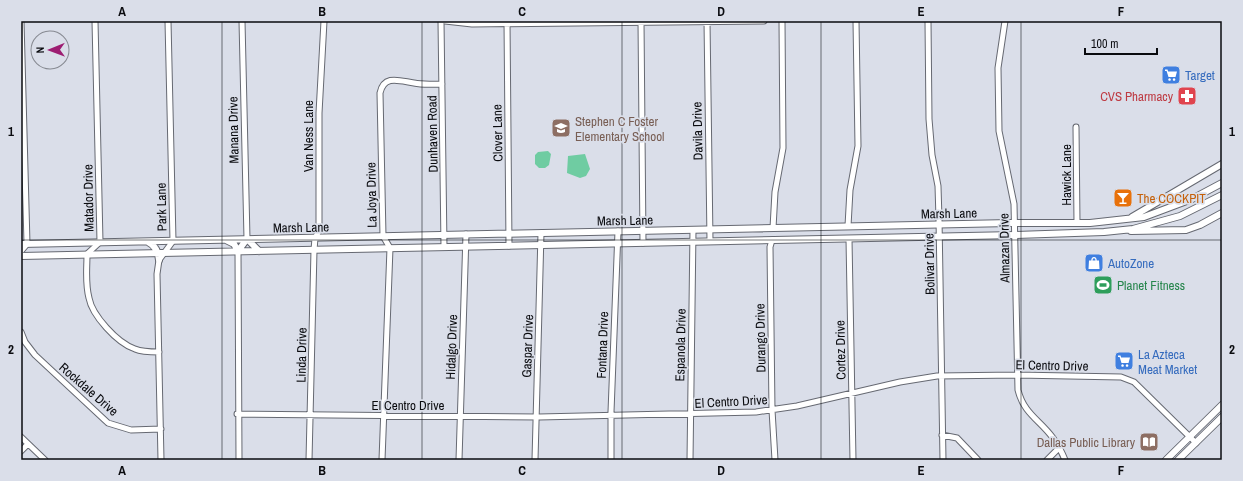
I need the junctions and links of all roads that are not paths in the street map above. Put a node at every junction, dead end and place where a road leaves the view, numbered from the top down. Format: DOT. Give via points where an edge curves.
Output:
graph roads {
  1 [pos="21,21"];
  2 [pos="95,21"];
  3 [pos="168,21"];
  4 [pos="242,21"];
  5 [pos="324,21"];
  6 [pos="442,21"];
  7 [pos="445,21"];
  8 [pos="707,21"];
  9 [pos="764,21"];
  10 [pos="782,21"];
  11 [pos="856,21"];
  12 [pos="928,21"];
  13 [pos="1005,21"];
  14 [pos="507,22"];
  15 [pos="575,22"];
  16 [pos="641,22"];
  17 [pos="442,84"];
  18 [pos="1076,127"];
  19 [pos="1222,164"];
  20 [pos="1222,183"];
  21 [pos="1222,195"];
  22 [pos="1222,213"];
  23 [pos="1132,217"];
  24 [pos="1015,223"];
  25 [pos="1077,223"];
  26 [pos="939,224"];
  27 [pos="848,226"];
  28 [pos="772,228"];
  29 [pos="709,229"];
  30 [pos="693,230"];
  31 [pos="1126,230"];
  32 [pos="618,231"];
  33 [pos="643,231"];
  34 [pos="1077,232"];
  35 [pos="509,233"];
  36 [pos="541,233"];
  37 [pos="466,234"];
  38 [pos="444,235"];
  39 [pos="1015,235"];
  40 [pos="382,236"];
  41 [pos="939,237"];
  42 [pos="316,238"];
  43 [pos="247,239"];
  44 [pos="849,239"];
  45 [pos="226,240"];
  46 [pos="772,240"];
  47 [pos="148,241"];
  48 [pos="173,241"];
  49 [pos="100,242"];
  50 [pos="693,242"];
  51 [pos="710,242"];
  52 [pos="74,243"];
  53 [pos="617,243"];
  54 [pos="643,243"];
  55 [pos="24,244"];
  56 [pos="542,245"];
  57 [pos="466,246"];
  58 [pos="509,246"];
  59 [pos="444,247"];
  60 [pos="390,248"];
  61 [pos="314,250"];
  62 [pos="21,251"];
  63 [pos="238,251"];
  64 [pos="259,251"];
  65 [pos="184,252"];
  66 [pos="158,253"];
  67 [pos="166,253"];
  68 [pos="86,254"];
  69 [pos="111,254"];
  70 [pos="21,256"];
  71 [pos="159,260"];
  72 [pos="21,332"];
  73 [pos="159,352"];
  74 [pos="1017,375"];
  75 [pos="942,376"];
  76 [pos="852,394"];
  77 [pos="1222,405"];
  78 [pos="772,410"];
  79 [pos="237,414"];
  80 [pos="689,414"];
  81 [pos="310,415"];
  82 [pos="383,416"];
  83 [pos="459,416"];
  84 [pos="611,416"];
  85 [pos="535,417"];
  86 [pos="1222,417"];
  87 [pos="161,429"];
  88 [pos="942,435"];
  89 [pos="21,436"];
  90 [pos="1190,437"];
  91 [pos="1196,443"];
  92 [pos="28,444"];
  93 [pos="1059,448"];
  94 [pos="21,451"];
  95 [pos="45,460"];
  96 [pos="162,460"];
  97 [pos="239,460"];
  98 [pos="309,460"];
  99 [pos="382,460"];
  100 [pos="459,460"];
  101 [pos="535,460"];
  102 [pos="611,460"];
  103 [pos="690,460"];
  104 [pos="775,460"];
  105 [pos="853,460"];
  106 [pos="943,460"];
  107 [pos="978,460"];
  108 [pos="1047,460"];
  109 [pos="1065,460"];
  110 [pos="1166,460"];
  111 [pos="1178,460"];
  1 -- 55 [label="street"];
  2 -- 49 [label="street, Matador Drive"];
  3 -- 48 [label="street, Park Lane"];
  4 -- 43 [label="street, Manana Drive"];
  5 -- 42 [label="street, Van Ness Lane" via="319,113 319,230"];
  6 -- 17 [label="street, Dunhaven Road"];
  7 -- 14 [label="street" via="472,24"];
  8 -- 9 [label="street"];
  8 -- 16 [label="street"];
  8 -- 29 [label="street, Davila Drive"];
  10 -- 28 [label="street" via="783,148"];
  11 -- 27 [label="street" via="858,146 850,190"];
  12 -- 26 [label="street, Bolivar Drive" via="929,120 938,186"];
  13 -- 24 [label="street, Almazan Drive" via="998,68 999,130 1013,192"];
  14 -- 15 [label="street"];
  14 -- 35 [label="street, Clover Lane"];
  15 -- 16 [label="street"];
  16 -- 33 [label="street"];
  17 -- 38 [label="street, Dunhaven Road"];
  17 -- 40 [label="street, La Joya Drive" via="426,85 396,79 388,80 381,88"];
  18 -- 25 [label="street, Hawick Lane"];
  19 -- 23 [label="main road"];
  20 -- 23 [label="main road, Marsh Lane" via="1176,206 1144,217"];
  21 -- 31 [label="main road, Marsh Lane" via="1180,216"];
  22 -- 31 [label="main road" via="1200,226 1186,230"];
  23 -- 25 [label="main road, Marsh Lane" via="1116,221"];
  24 -- 25 [label="main road, Marsh Lane"];
  24 -- 26 [label="main road, Marsh Lane"];
  24 -- 39 [label="street, Almazan Drive"];
  25 -- 34 [label="main road"];
  26 -- 27 [label="main road, Marsh Lane"];
  26 -- 41 [label="street, Bolivar Drive"];
  27 -- 28 [label="main road, Marsh Lane"];
  27 -- 44 [label="main road"];
  28 -- 29 [label="main road, Marsh Lane"];
  28 -- 46 [label="main road"];
  29 -- 30 [label="main road, Marsh Lane"];
  29 -- 51 [label="street, Davila Drive"];
  30 -- 33 [label="main road, Marsh Lane"];
  30 -- 50 [label="street, Espanola Drive"];
  31 -- 34 [label="main road, Marsh Lane"];
  32 -- 33 [label="main road, Marsh Lane"];
  32 -- 36 [label="main road, Marsh Lane"];
  32 -- 53 [label="street, Fontana Drive"];
  33 -- 54 [label="street"];
  34 -- 39 [label="main road, Marsh Lane"];
  35 -- 36 [label="main road, Marsh Lane"];
  35 -- 37 [label="main road, Marsh Lane"];
  35 -- 58 [label="street, Clover Lane"];
  36 -- 56 [label="street, Gaspar Drive"];
  37 -- 38 [label="main road, Marsh Lane"];
  37 -- 57 [label="street, Hidalgo Drive"];
  38 -- 40 [label="main road, Marsh Lane"];
  38 -- 59 [label="street, Dunhaven Road"];
  39 -- 41 [label="main road, Marsh Lane"];
  39 -- 74 [label="street, Almazan Drive"];
  40 -- 42 [label="main road, Marsh Lane"];
  40 -- 60 [label="street, La Joya Drive"];
  41 -- 44 [label="main road, Marsh Lane"];
  41 -- 75 [label="street, Bolivar Drive"];
  42 -- 43 [label="main road, Marsh Lane"];
  42 -- 61 [label="street, Van Ness Lane"];
  43 -- 45 [label="main road, Marsh Lane"];
  43 -- 63 [label="main road"];
  43 -- 64 [label="main road"];
  44 -- 46 [label="main road, Marsh Lane"];
  44 -- 76 [label="street, Cortez Drive"];
  45 -- 48 [label="main road, Marsh Lane"];
  45 -- 63 [label="main road" via="234,244"];
  46 -- 51 [label="main road, Marsh Lane"];
  46 -- 78 [label="street, Durango Drive"];
  47 -- 48 [label="main road, Marsh Lane"];
  47 -- 49 [label="main road, Marsh Lane"];
  47 -- 66 [label="main road" via="154,245"];
  48 -- 65 [label="main road" via="179,250"];
  48 -- 67 [label="street, Park Lane"];
  49 -- 52 [label="main road, Marsh Lane"];
  49 -- 68 [label="street, Matador Drive"];
  49 -- 69 [label="main road"];
  50 -- 51 [label="main road, Marsh Lane"];
  50 -- 54 [label="main road, Marsh Lane"];
  50 -- 80 [label="street, Espanola Drive"];
  52 -- 55 [label="main road, Marsh Lane"];
  52 -- 68 [label="main road"];
  53 -- 54 [label="main road, Marsh Lane"];
  53 -- 56 [label="main road, Marsh Lane"];
  53 -- 84 [label="street, Fontana Drive"];
  55 -- 62 [label="street"];
  56 -- 58 [label="main road, Marsh Lane"];
  56 -- 85 [label="street, Gaspar Drive"];
  57 -- 58 [label="main road, Marsh Lane"];
  57 -- 59 [label="main road, Marsh Lane"];
  57 -- 83 [label="street, Hidalgo Drive"];
  59 -- 60 [label="main road, Marsh Lane"];
  60 -- 61 [label="main road, Marsh Lane"];
  60 -- 82 [label="street"];
  61 -- 64 [label="main road, Marsh Lane"];
  61 -- 81 [label="street, Linda Drive"];
  63 -- 64 [label="main road, Marsh Lane"];
  63 -- 65 [label="main road, Marsh Lane"];
  63 -- 79 [label="street"];
  65 -- 67 [label="main road, Marsh Lane"];
  66 -- 67 [label="main road, Marsh Lane"];
  66 -- 69 [label="main road, Marsh Lane"];
  66 -- 71 [label="main road"];
  67 -- 71 [label="street, Park Lane"];
  68 -- 69 [label="main road, Marsh Lane"];
  68 -- 70 [label="main road, Marsh Lane"];
  68 -- 73 [label="street" via="87,286 96,315 133,349"];
  71 -- 73 [label="street"];
  72 -- 87 [label="street, Rockdale Drive" via="34,355 103,420 126,429"];
  73 -- 87 [label="street"];
  74 -- 75 [label="street, El Centro Drive"];
  74 -- 90 [label="street, El Centro Drive" via="1130,379"];
  74 -- 93 [label="street, Almazan Drive" via="1018,390 1026,409 1053,437"];
  75 -- 76 [label="street, El Centro Drive" via="910,380"];
  75 -- 88 [label="street, Bolivar Drive"];
  76 -- 78 [label="street, El Centro Drive"];
  76 -- 105 [label="street, Cortez Drive"];
  77 -- 90 [label="main road"];
  78 -- 80 [label="street, El Centro Drive"];
  78 -- 104 [label="street, Durango Drive"];
  79 -- 81 [label="street, El Centro Drive"];
  79 -- 97 [label="street"];
  80 -- 84 [label="street, El Centro Drive"];
  80 -- 103 [label="street, Espanola Drive"];
  81 -- 82 [label="street, El Centro Drive"];
  81 -- 98 [label="street, Linda Drive"];
  82 -- 83 [label="street, El Centro Drive"];
  82 -- 99 [label="street"];
  83 -- 85 [label="street, El Centro Drive"];
  83 -- 100 [label="street, Hidalgo Drive"];
  84 -- 85 [label="street, El Centro Drive"];
  84 -- 102 [label="street, Fontana Drive"];
  85 -- 101 [label="street, Gaspar Drive"];
  86 -- 91 [label="main road"];
  87 -- 96 [label="street"];
  88 -- 106 [label="street, Bolivar Drive"];
  88 -- 107 [label="street" via="957,438"];
  89 -- 92 [label="street"];
  90 -- 91 [label="street, El Centro Drive"];
  90 -- 110 [label="main road"];
  91 -- 111 [label="main road"];
  92 -- 94 [label="street"];
  92 -- 95 [label="street"];
  93 -- 108 [label="street"];
  93 -- 109 [label="street, Almazan Drive"];
}
